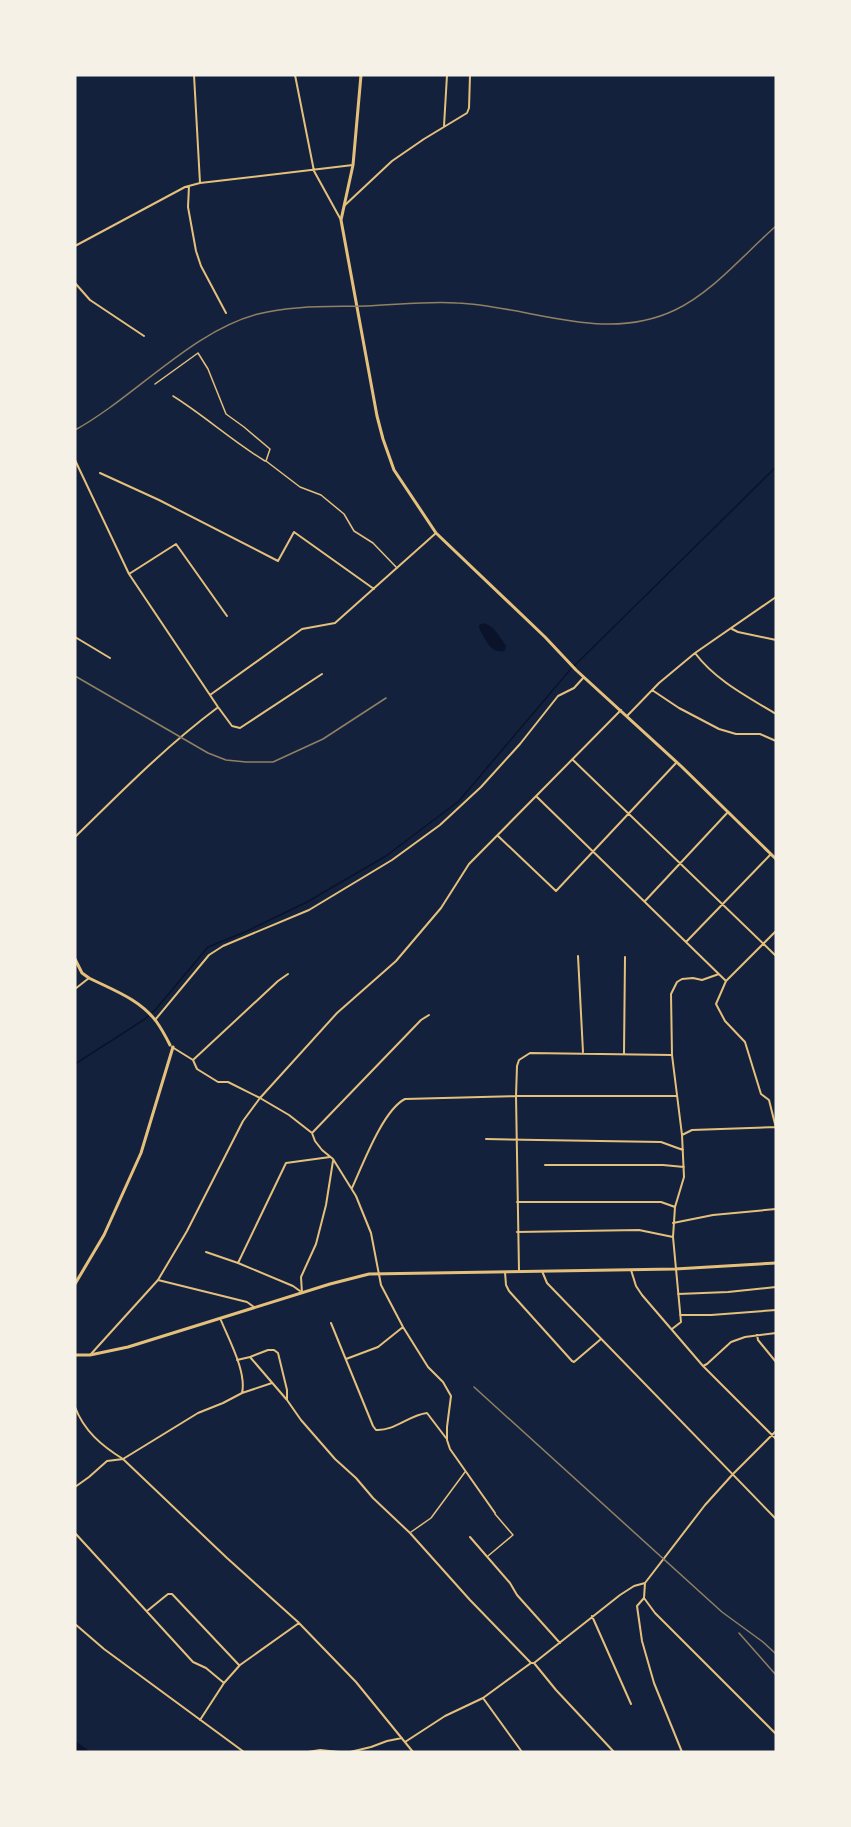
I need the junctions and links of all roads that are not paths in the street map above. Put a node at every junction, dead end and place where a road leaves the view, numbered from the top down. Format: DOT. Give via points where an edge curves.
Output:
graph roads {
  1 [pos="194,75"];
  2 [pos="295,75"];
  3 [pos="361,75"];
  4 [pos="447,75"];
  5 [pos="470,75"];
  6 [pos="444,126"];
  7 [pos="353,165"];
  8 [pos="314,171"];
  9 [pos="200,183"];
  10 [pos="189,186"];
  11 [pos="344,206"];
  12 [pos="341,220"];
  13 [pos="75,246"];
  14 [pos="75,283"];
  15 [pos="226,313"];
  16 [pos="144,336"];
  17 [pos="155,384"];
  18 [pos="173,396"];
  19 [pos="75,460"];
  20 [pos="266,461"];
  21 [pos="100,473"];
  22 [pos="436,533"];
  23 [pos="397,568"];
  24 [pos="129,574"];
  25 [pos="374,589"];
  26 [pos="776,597"];
  27 [pos="227,616"];
  28 [pos="731,628"];
  29 [pos="75,637"];
  30 [pos="776,640"];
  31 [pos="695,654"];
  32 [pos="110,658"];
  33 [pos="322,674"];
  34 [pos="585,676"];
  35 [pos="652,690"];
  36 [pos="210,695"];
  37 [pos="218,707"];
  38 [pos="621,710"];
  39 [pos="776,714"];
  40 [pos="627,716"];
  41 [pos="776,741"];
  42 [pos="573,760"];
  43 [pos="676,762"];
  44 [pos="537,797"];
  45 [pos="728,812"];
  46 [pos="628,813"];
  47 [pos="498,836"];
  48 [pos="75,837"];
  49 [pos="592,850"];
  50 [pos="771,854"];
  51 [pos="776,859"];
  52 [pos="680,864"];
  53 [pos="645,901"];
  54 [pos="721,904"];
  55 [pos="776,931"];
  56 [pos="686,942"];
  57 [pos="763,944"];
  58 [pos="578,956"];
  59 [pos="776,956"];
  60 [pos="625,957"];
  61 [pos="75,958"];
  62 [pos="288,974"];
  63 [pos="719,974"];
  64 [pos="89,978"];
  65 [pos="726,981"];
  66 [pos="75,988"];
  67 [pos="429,1015"];
  68 [pos="155,1020"];
  69 [pos="171,1046"];
  70 [pos="583,1053"];
  71 [pos="624,1053"];
  72 [pos="672,1055"];
  73 [pos="194,1060"];
  74 [pos="516,1096"];
  75 [pos="676,1096"];
  76 [pos="260,1098"];
  77 [pos="776,1127"];
  78 [pos="312,1133"];
  79 [pos="682,1135"];
  80 [pos="486,1139"];
  81 [pos="517,1139"];
  82 [pos="683,1150"];
  83 [pos="331,1158"];
  84 [pos="545,1165"];
  85 [pos="684,1167"];
  86 [pos="352,1188"];
  87 [pos="517,1202"];
  88 [pos="675,1207"];
  89 [pos="776,1209"];
  90 [pos="673,1223"];
  91 [pos="518,1232"];
  92 [pos="673,1237"];
  93 [pos="206,1252"];
  94 [pos="238,1263"];
  95 [pos="776,1263"];
  96 [pos="631,1269"];
  97 [pos="675,1269"];
  98 [pos="519,1271"];
  99 [pos="542,1271"];
  100 [pos="505,1272"];
  101 [pos="379,1274"];
  102 [pos="158,1280"];
  103 [pos="75,1284"];
  104 [pos="776,1287"];
  105 [pos="302,1293"];
  106 [pos="678,1294"];
  107 [pos="254,1308"];
  108 [pos="776,1310"];
  109 [pos="680,1315"];
  110 [pos="220,1318"];
  111 [pos="331,1323"];
  112 [pos="403,1327"];
  113 [pos="672,1329"];
  114 [pos="776,1333"];
  115 [pos="757,1335"];
  116 [pos="601,1339"];
  117 [pos="75,1355"];
  118 [pos="90,1355"];
  119 [pos="250,1357"];
  120 [pos="346,1359"];
  121 [pos="237,1360"];
  122 [pos="776,1362"];
  123 [pos="703,1366"];
  124 [pos="272,1383"];
  125 [pos="242,1393"];
  126 [pos="287,1400"];
  127 [pos="75,1407"];
  128 [pos="776,1431"];
  129 [pos="772,1435"];
  130 [pos="776,1439"];
  131 [pos="447,1440"];
  132 [pos="123,1459"];
  133 [pos="465,1471"];
  134 [pos="733,1474"];
  135 [pos="75,1487"];
  136 [pos="495,1513"];
  137 [pos="776,1520"];
  138 [pos="75,1533"];
  139 [pos="410,1533"];
  140 [pos="470,1537"];
  141 [pos="488,1557"];
  142 [pos="645,1583"];
  143 [pos="644,1598"];
  144 [pos="147,1611"];
  145 [pos="592,1616"];
  146 [pos="299,1623"];
  147 [pos="75,1624"];
  148 [pos="560,1643"];
  149 [pos="532,1663"];
  150 [pos="240,1665"];
  151 [pos="224,1683"];
  152 [pos="483,1698"];
  153 [pos="631,1704"];
  154 [pos="200,1719"];
  155 [pos="776,1734"];
  156 [pos="403,1738"];
  157 [pos="405,1742"];
  158 [pos="244,1752"];
  159 [pos="308,1752"];
  160 [pos="339,1752"];
  161 [pos="350,1752"];
  162 [pos="413,1752"];
  163 [pos="522,1752"];
  164 [pos="614,1752"];
  165 [pos="682,1752"];
  1 -- 9 [label="street"];
  2 -- 8 [label="street"];
  3 -- 7 [label="street"];
  4 -- 6 [label="street"];
  5 -- 6 [label="street" via="470,108"];
  6 -- 11 [label="street" via="392,161"];
  7 -- 8 [label="street"];
  7 -- 11 [label="street"];
  8 -- 9 [label="street"];
  8 -- 12 [label="street"];
  9 -- 10 [label="street"];
  10 -- 13 [label="street"];
  10 -- 15 [label="street" via="188,207 196,251"];
  11 -- 12 [label="street"];
  12 -- 22 [label="street" via="383,439 394,470"];
  14 -- 16 [label="street" via="90,300"];
  17 -- 20 [label="lane" via="198,353 226,414 270,449"];
  18 -- 20 [label="lane"];
  19 -- 24 [label="street"];
  20 -- 23 [label="lane" via="300,487 321,495 344,514 354,531 373,543"];
  21 -- 25 [label="street" via="278,561 294,532"];
  22 -- 23 [label="street"];
  22 -- 34 [label="street"];
  23 -- 25 [label="street"];
  24 -- 27 [label="street" via="176,544"];
  24 -- 36 [label="street"];
  25 -- 36 [label="street" via="335,623 302,629"];
  26 -- 28 [label="street"];
  28 -- 30 [label="street"];
  28 -- 31 [label="street"];
  29 -- 32 [label="street"];
  31 -- 35 [label="street"];
  31 -- 39 [label="street" via="703,664"];
  33 -- 37 [label="street" via="240,728 232,726"];
  34 -- 38 [label="street"];
  34 -- 68 [label="street" via="574,688 558,696 481,787 440,825 392,860 309,910 209,955"];
  35 -- 40 [label="street"];
  35 -- 41 [label="street" via="719,729 760,734"];
  36 -- 37 [label="street"];
  37 -- 48 [label="street" via="157,757"];
  38 -- 40 [label="street"];
  38 -- 42 [label="street"];
  40 -- 43 [label="street"];
  42 -- 44 [label="street"];
  42 -- 46 [label="street"];
  43 -- 45 [label="street"];
  43 -- 46 [label="street"];
  44 -- 47 [label="street"];
  44 -- 49 [label="street"];
  45 -- 50 [label="street"];
  45 -- 52 [label="street"];
  46 -- 49 [label="street"];
  46 -- 52 [label="street"];
  47 -- 49 [label="street" via="556,891"];
  47 -- 76 [label="street" via="470,864 441,908 396,961 337,1013"];
  49 -- 53 [label="street"];
  50 -- 51 [label="street"];
  50 -- 54 [label="street"];
  52 -- 53 [label="street"];
  52 -- 54 [label="street"];
  53 -- 56 [label="street"];
  54 -- 56 [label="street"];
  54 -- 57 [label="street"];
  55 -- 57 [label="street"];
  56 -- 63 [label="street"];
  57 -- 59 [label="street"];
  57 -- 65 [label="street"];
  58 -- 70 [label="street"];
  60 -- 71 [label="street"];
  61 -- 64 [label="street"];
  62 -- 73 [label="street"];
  63 -- 65 [label="street"];
  63 -- 72 [label="street" via="702,980 682,979 674,986"];
  64 -- 66 [label="street"];
  64 -- 68 [label="street" via="136,1002"];
  65 -- 77 [label="street" via="716,1004 725,1021 745,1042"];
  67 -- 78 [label="street"];
  68 -- 69 [label="street"];
  69 -- 73 [label="street"];
  69 -- 103 [label="street" via="131,1179"];
  70 -- 71 [label="street"];
  70 -- 74 [label="street" via="530,1053 519,1060"];
  71 -- 72 [label="street"];
  72 -- 75 [label="street"];
  73 -- 76 [label="street" via="197,1069 218,1082 228,1082"];
  74 -- 75 [label="street"];
  74 -- 81 [label="street"];
  74 -- 86 [label="street" via="405,1099 385,1120"];
  75 -- 79 [label="street"];
  76 -- 78 [label="street"];
  76 -- 102 [label="street" via="243,1121"];
  77 -- 79 [label="street" via="692,1130"];
  78 -- 83 [label="street"];
  79 -- 82 [label="street"];
  80 -- 81 [label="street"];
  81 -- 82 [label="street" via="661,1142"];
  81 -- 87 [label="street"];
  82 -- 85 [label="street"];
  83 -- 86 [label="street"];
  83 -- 94 [label="street" via="286,1163"];
  83 -- 105 [label="street" via="326,1205 316,1244 301,1277"];
  84 -- 85 [label="street"];
  85 -- 88 [label="street"];
  86 -- 101 [label="street" via="370,1233"];
  87 -- 88 [label="street" via="661,1202"];
  87 -- 91 [label="street"];
  88 -- 90 [label="street"];
  89 -- 90 [label="street"];
  90 -- 92 [label="street"];
  91 -- 92 [label="street" via="639,1230"];
  91 -- 98 [label="street"];
  92 -- 97 [label="street"];
  93 -- 94 [label="street"];
  94 -- 105 [label="street"];
  95 -- 97 [label="street"];
  96 -- 97 [label="street"];
  96 -- 99 [label="street"];
  96 -- 113 [label="street" via="642,1295"];
  97 -- 106 [label="street"];
  98 -- 99 [label="street"];
  98 -- 100 [label="street"];
  99 -- 116 [label="street" via="547,1283"];
  100 -- 101 [label="street"];
  100 -- 116 [label="street" via="509,1291 572,1361"];
  101 -- 105 [label="street" via="357,1276"];
  101 -- 112 [label="street"];
  102 -- 107 [label="street" via="247,1302"];
  102 -- 118 [label="street"];
  104 -- 106 [label="street"];
  105 -- 107 [label="street"];
  106 -- 109 [label="street"];
  107 -- 110 [label="street"];
  108 -- 109 [label="street"];
  109 -- 113 [label="street" via="681,1322"];
  110 -- 118 [label="street"];
  110 -- 121 [label="street"];
  111 -- 120 [label="street"];
  112 -- 120 [label="street" via="378,1347"];
  112 -- 131 [label="street" via="451,1396"];
  113 -- 123 [label="street"];
  114 -- 115 [label="street"];
  115 -- 122 [label="street"];
  115 -- 123 [label="street" via="731,1342"];
  116 -- 134 [label="street"];
  117 -- 118 [label="street"];
  119 -- 121 [label="street"];
  119 -- 124 [label="street"];
  119 -- 126 [label="street" via="268,1350 278,1353"];
  120 -- 131 [label="street" via="376,1430 426,1413"];
  121 -- 125 [label="street"];
  123 -- 129 [label="street"];
  124 -- 125 [label="street"];
  124 -- 126 [label="street"];
  125 -- 132 [label="street" via="198,1413"];
  126 -- 139 [label="street" via="335,1458"];
  127 -- 132 [label="street" via="81,1423 105,1448"];
  128 -- 129 [label="street"];
  129 -- 130 [label="street"];
  129 -- 134 [label="street"];
  131 -- 133 [label="street"];
  132 -- 135 [label="street" via="107,1461"];
  132 -- 146 [label="street"];
  133 -- 136 [label="street"];
  133 -- 139 [label="lane" via="431,1518"];
  134 -- 137 [label="street"];
  134 -- 142 [label="street"];
  136 -- 141 [label="lane" via="513,1535"];
  138 -- 144 [label="street"];
  139 -- 149 [label="street"];
  140 -- 141 [label="street"];
  141 -- 148 [label="street"];
  142 -- 143 [label="street"];
  142 -- 145 [label="street" via="634,1586"];
  143 -- 155 [label="street"];
  143 -- 165 [label="street" via="637,1606 642,1641"];
  144 -- 150 [label="street" via="172,1594"];
  144 -- 151 [label="street" via="193,1662"];
  145 -- 148 [label="street"];
  145 -- 153 [label="street"];
  146 -- 150 [label="street"];
  146 -- 156 [label="street"];
  147 -- 154 [label="street"];
  148 -- 149 [label="street"];
  149 -- 152 [label="street"];
  149 -- 164 [label="street"];
  150 -- 151 [label="street"];
  151 -- 154 [label="street"];
  152 -- 157 [label="street"];
  152 -- 163 [label="street"];
  154 -- 158 [label="street"];
  156 -- 157 [label="street"];
  156 -- 161 [label="street"];
  157 -- 162 [label="street"];
  159 -- 160 [label="street"];
}
